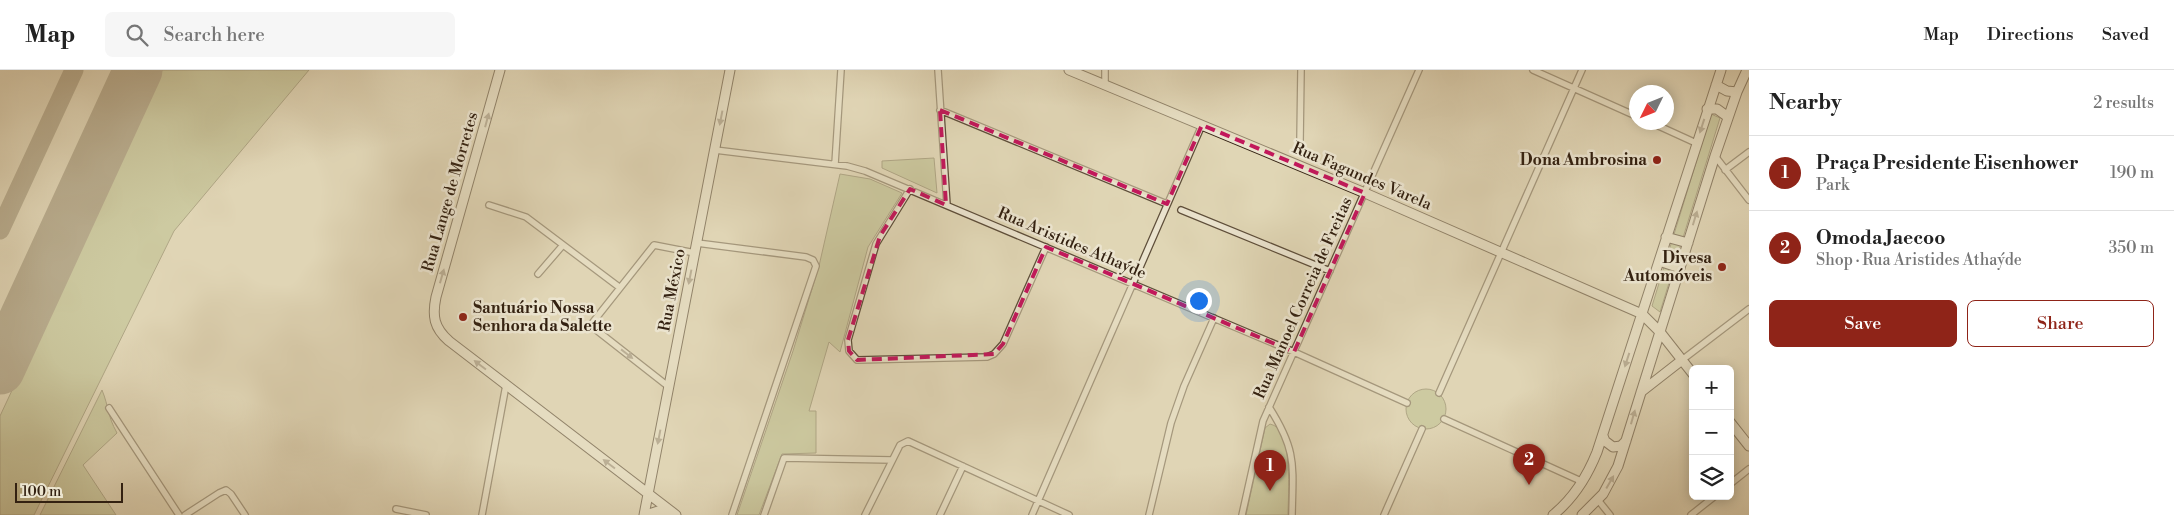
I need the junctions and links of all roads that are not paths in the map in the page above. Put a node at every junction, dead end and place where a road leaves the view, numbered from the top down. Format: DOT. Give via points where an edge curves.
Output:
graph roads {
  1 [pos="500,70"];
  2 [pos="730,70"];
  3 [pos="841,70"];
  4 [pos="938,70"];
  5 [pos="1069,70"];
  6 [pos="1105,70"];
  7 [pos="1301,70"];
  8 [pos="1419,70"];
  9 [pos="1533,70"];
  10 [pos="1582,70"];
  11 [pos="1721,70"];
  12 [pos="1747,70"];
  13 [pos="1105,85"];
  14 [pos="1716,85"];
  15 [pos="1574,88"];
  16 [pos="1737,92"];
  17 [pos="1707,109"];
  18 [pos="940,110"];
  19 [pos="1629,113"];
  20 [pos="1728,117"];
  21 [pos="1202,125"];
  22 [pos="1668,130"];
  23 [pos="1300,141"];
  24 [pos="1696,143"];
  25 [pos="715,150"];
  26 [pos="1749,152"];
  27 [pos="1715,156"];
  28 [pos="835,164"];
  29 [pos="1726,170"];
  30 [pos="910,190"];
  31 [pos="1364,193"];
  32 [pos="1749,200"];
  33 [pos="1167,204"];
  34 [pos="489,205"];
  35 [pos="947,205"];
  36 [pos="1181,210"];
  37 [pos="1666,237"];
  38 [pos="1688,243"];
  39 [pos="563,245"];
  40 [pos="1046,247"];
  41 [pos="696,248"];
  42 [pos="1501,252"];
  43 [pos="1659,261"];
  44 [pos="1680,268"];
  45 [pos="1330,271"];
  46 [pos="538,274"];
  47 [pos="1133,284"];
  48 [pos="619,287"];
  49 [pos="1749,308"];
  50 [pos="1642,314"];
  51 [pos="1214,318"];
  52 [pos="1660,332"];
  53 [pos="1294,352"];
  54 [pos="1682,360"];
  55 [pos="1689,369"];
  56 [pos="506,385"];
  57 [pos="669,387"];
  58 [pos="1640,392"];
  59 [pos="1439,393"];
  60 [pos="1407,402"];
  61 [pos="1269,407"];
  62 [pos="109,408"];
  63 [pos="1444,419"];
  64 [pos="1734,427"];
  65 [pos="1422,429"];
  66 [pos="1603,436"];
  67 [pos="1626,441"];
  68 [pos="1749,446"];
  69 [pos="892,460"];
  70 [pos="963,466"];
  71 [pos="1749,469"];
  72 [pos="1734,481"];
  73 [pos="1583,482"];
  74 [pos="648,494"];
  75 [pos="1598,500"];
  76 [pos="1710,500"];
  77 [pos="1038,501"];
  78 [pos="396,509"];
  79 [pos="179,515"];
  80 [pos="185,515"];
  81 [pos="245,515"];
  82 [pos="426,515"];
  83 [pos="482,515"];
  84 [pos="645,515"];
  85 [pos="674,515"];
  86 [pos="732,515"];
  87 [pos="764,515"];
  88 [pos="865,515"];
  89 [pos="940,515"];
  90 [pos="1032,515"];
  91 [pos="1069,515"];
  92 [pos="1149,515"];
  93 [pos="1242,515"];
  94 [pos="1292,515"];
  95 [pos="1384,515"];
  96 [pos="1553,515"];
  97 [pos="1582,515"];
  98 [pos="1610,515"];
  99 [pos="1691,515"];
  56 -- 1 [label="main road, Rua Lange de Morretes, one-way" via="442,336 434,323 436,297"];
  2 -- 25 [label="main road, Rua México, one-way"];
  3 -- 28 [label="street"];
  4 -- 18 [label="street"];
  5 -- 13 [label="main road, Rua Fagundes Varela"];
  6 -- 13 [label="street"];
  7 -- 23 [label="street"];
  8 -- 31 [label="street, Rua Manoel Correia de Freitas"];
  9 -- 15 [label="street"];
  10 -- 15 [label="street"];
  11 -- 14 [label="main road"];
  12 -- 16 [label="main road"];
  13 -- 21 [label="main road, Rua Fagundes Varela"];
  14 -- 16 [label="main road"];
  14 -- 17 [label="main road"];
  15 -- 19 [label="street"];
  15 -- 42 [label="street"];
  16 -- 20 [label="main road"];
  17 -- 20 [label="main road" via="1717,109"];
  17 -- 24 [label="main road, one-way"];
  18 -- 33 [label="street"];
  18 -- 35 [label="street"];
  20 -- 27 [label="main road"];
  21 -- 31 [label="main road, Rua Fagundes Varela"];
  21 -- 33 [label="street"];
  22 -- 24 [label="street"];
  24 -- 37 [label="main road"];
  25 -- 28 [label="street, Rua Aristides Athaýde"];
  25 -- 41 [label="main road, Rua México"];
  26 -- 29 [label="street"];
  27 -- 29 [label="street"];
  38 -- 27 [label="main road, one-way"];
  28 -- 30 [label="street, Rua Aristides Athaýde" via="865,171"];
  29 -- 32 [label="street"];
  30 -- 35 [label="street, Rua Aristides Athaýde"];
  30 -- 40 [label="street" via="873,252 848,340 849,352 857,360 987,357 994,354 1003,344"];
  31 -- 42 [label="main road, Rua Fagundes Varela"];
  31 -- 45 [label="street, Rua Manoel Correia de Freitas"];
  33 -- 47 [label="street"];
  34 -- 39 [label="street" via="526,216"];
  35 -- 40 [label="street, Rua Aristides Athaýde"];
  36 -- 45 [label="street"];
  37 -- 38 [label="main road"];
  37 -- 43 [label="main road"];
  38 -- 44 [label="main road"];
  39 -- 46 [label="street"];
  39 -- 48 [label="street"];
  40 -- 47 [label="street, Rua Aristides Athaýde"];
  41 -- 48 [label="street" via="654,245"];
  41 -- 57 [label="main road, Rua México, one-way"];
  41 -- 86 [label="street" via="806,256 815,262 816,269"];
  42 -- 50 [label="main road, Rua Fagundes Varela"];
  42 -- 59 [label="street"];
  43 -- 44 [label="main road"];
  43 -- 50 [label="main road"];
  44 -- 52 [label="main road"];
  45 -- 53 [label="street, Rua Manoel Correia de Freitas"];
  47 -- 51 [label="street, Rua Aristides Athaýde"];
  47 -- 77 [label="street"];
  48 -- 57 [label="street, one-way" via="593,326"];
  49 -- 54 [label="street"];
  50 -- 52 [label="main road"];
  50 -- 66 [label="main road, one-way"];
  51 -- 53 [label="street, Rua Aristides Athaýde"];
  51 -- 92 [label="street" via="1171,423"];
  52 -- 54 [label="main road"];
  52 -- 58 [label="main road"];
  53 -- 60 [label="street, Rua Aristides Athaýde"];
  53 -- 61 [label="street, Rua Manoel Correia de Freitas"];
  54 -- 55 [label="main road"];
  54 -- 58 [label="main road"];
  74 -- 56 [label="main road, one-way"];
  56 -- 83 [label="street"];
  57 -- 74 [label="main road, Rua México, one-way"];
  67 -- 58 [label="main road, one-way"];
  61 -- 93 [label="street, Rua Manoel Correia de Freitas" via="1260,430"];
  61 -- 94 [label="street" via="1291,448"];
  62 -- 79 [label="street"];
  63 -- 73 [label="street"];
  64 -- 68 [label="main road"];
  65 -- 95 [label="street"];
  66 -- 67 [label="main road" via="1613,447"];
  66 -- 73 [label="main road"];
  75 -- 67 [label="main road, one-way" via="1614,476"];
  69 -- 70 [label="street" via="904,441"];
  69 -- 87 [label="street" via="784,458"];
  69 -- 88 [label="street"];
  70 -- 77 [label="street"];
  70 -- 89 [label="street"];
  71 -- 72 [label="street"];
  73 -- 96 [label="main road"];
  74 -- 84 [label="main road, Rua México"];
  74 -- 85 [label="main road"];
  75 -- 97 [label="main road"];
  75 -- 98 [label="street"];
  76 -- 99 [label="street"];
  77 -- 90 [label="street"];
  77 -- 91 [label="street"];
  78 -- 82 [label="street"];
  80 -- 81 [label="street" via="226,490"];
  84 -- 85 [label="main road" via="658,511"];
}
